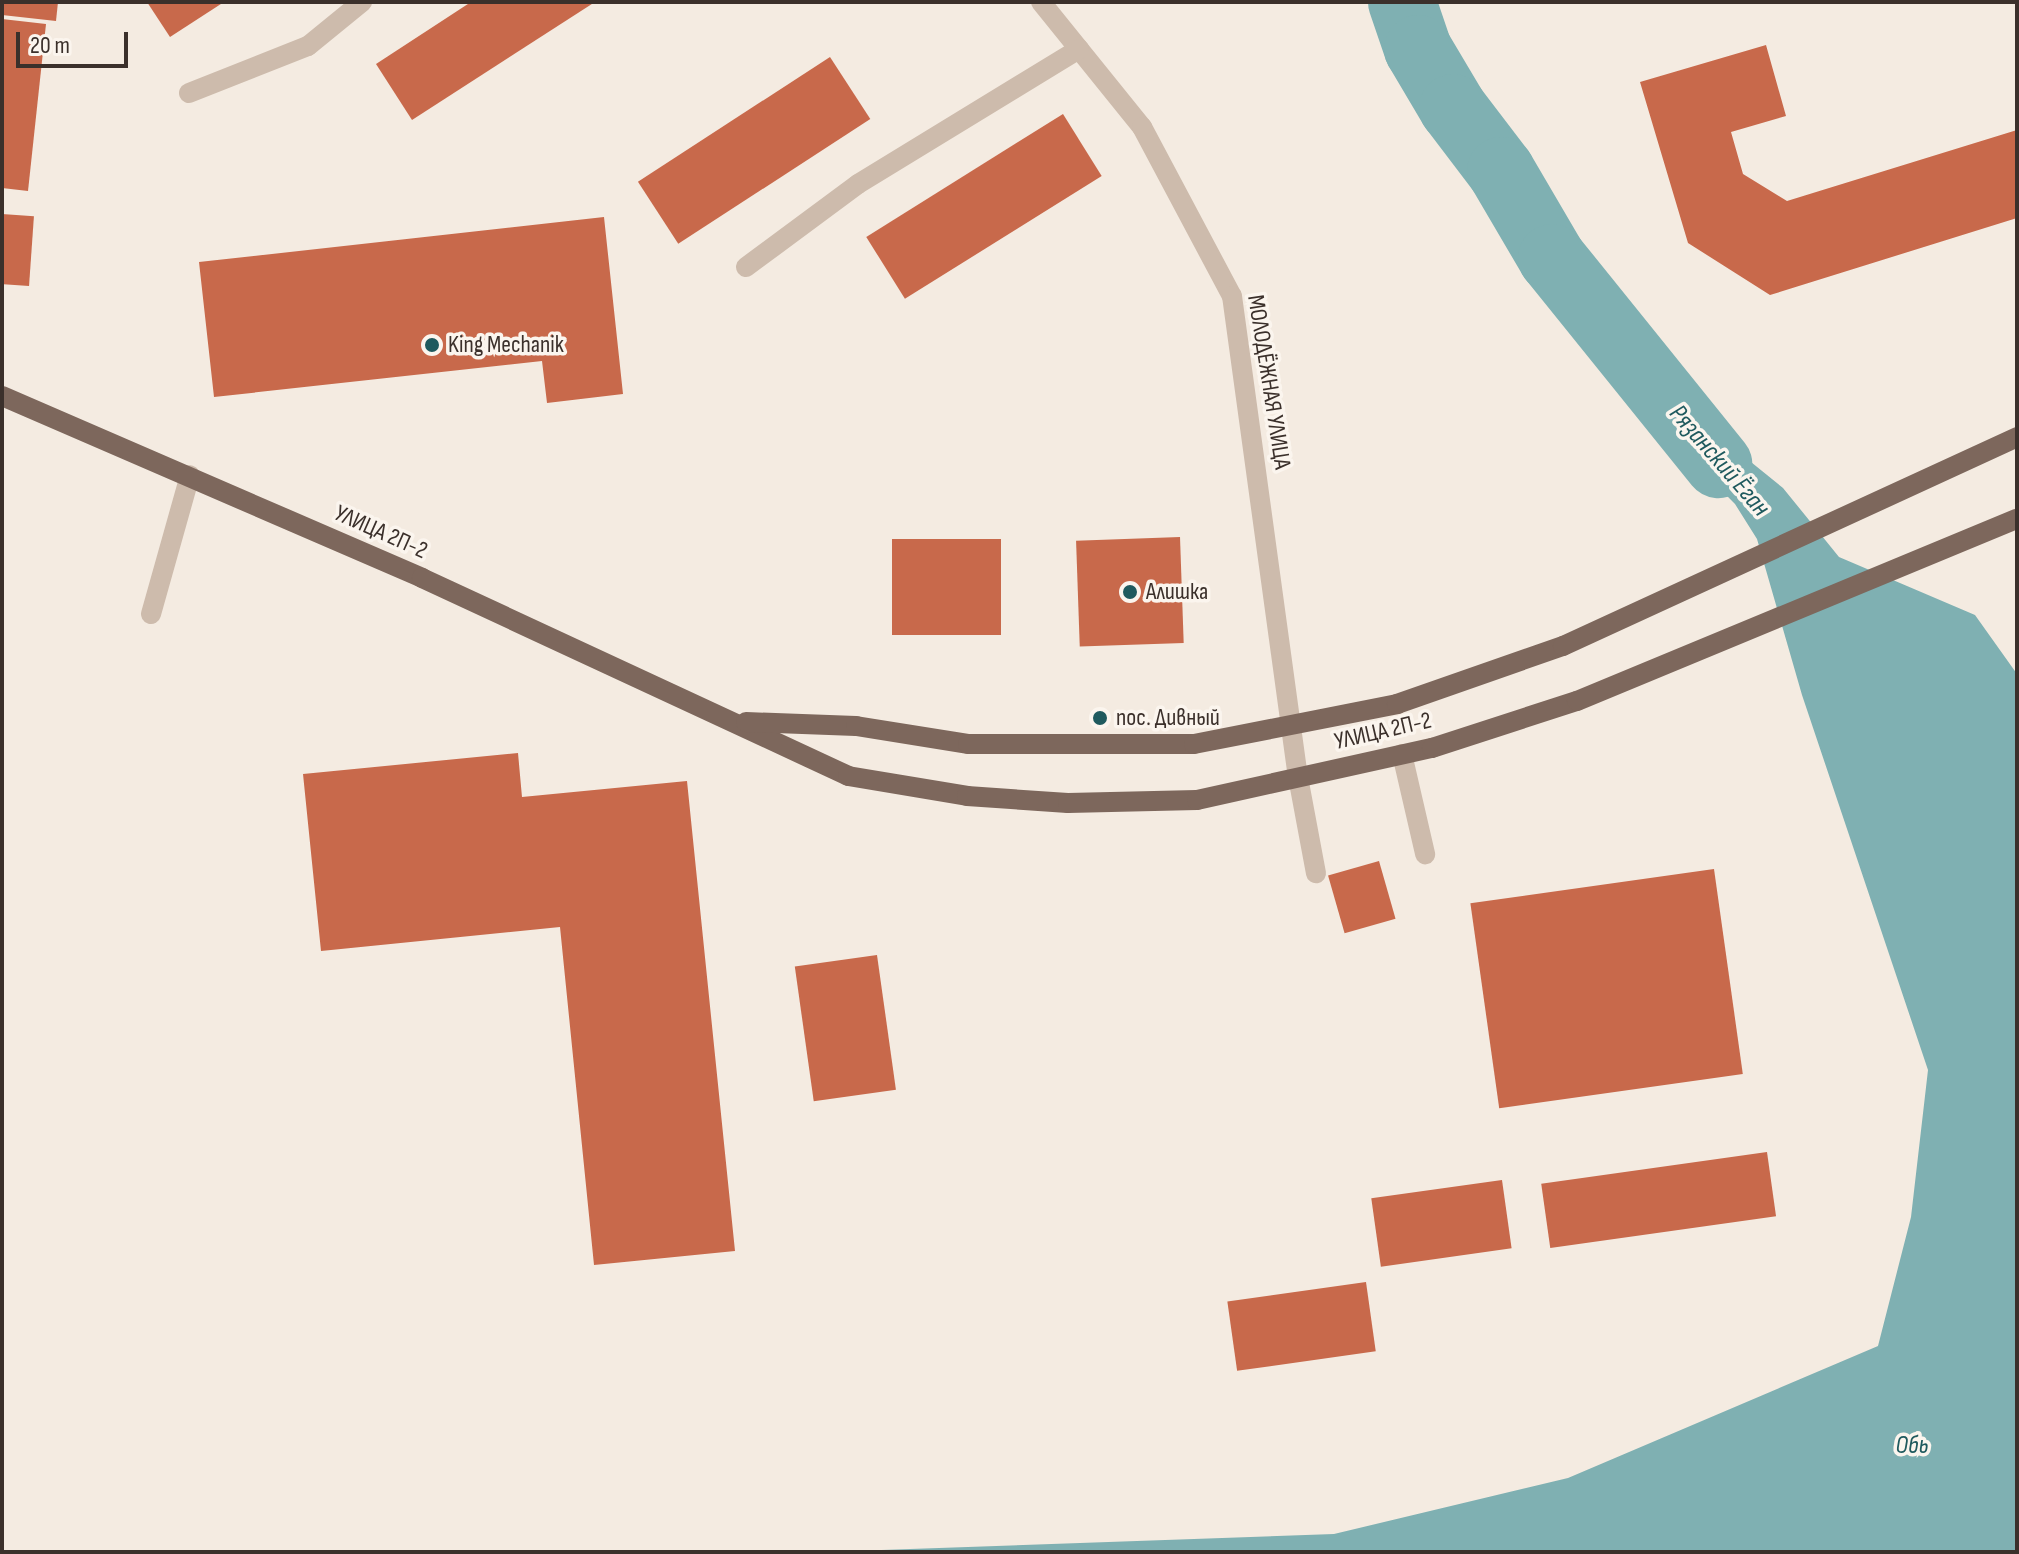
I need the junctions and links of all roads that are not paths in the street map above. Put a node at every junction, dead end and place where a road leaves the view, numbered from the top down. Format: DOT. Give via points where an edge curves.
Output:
graph roads {
  1 [pos="362,2"];
  2 [pos="1041,2"];
  3 [pos="1079,49"];
  4 [pos="189,93"];
  5 [pos="746,267"];
  6 [pos="2,396"];
  7 [pos="2017,437"];
  8 [pos="190,475"];
  9 [pos="2017,519"];
  10 [pos="151,614"];
  11 [pos="736,722"];
  12 [pos="1293,725"];
  13 [pos="1402,754"];
  14 [pos="1298,777"];
  15 [pos="1425,854"];
  16 [pos="1316,873"];
  1 -- 4 [label="street" via="308,46"];
  2 -- 3 [label="street, МОЛОДЁЖНАЯ УЛИЦА"];
  3 -- 5 [label="street" via="858,184"];
  3 -- 12 [label="street, МОЛОДЁЖНАЯ УЛИЦА" via="1142,127 1232,296"];
  6 -- 8 [label="main road, УЛИЦА 2П-2"];
  7 -- 12 [label="main road, УЛИЦА 2П-2" via="1563,646 1397,704"];
  8 -- 10 [label="street"];
  8 -- 11 [label="main road, УЛИЦА 2П-2"];
  9 -- 13 [label="main road, УЛИЦА 2П-2" via="1577,701"];
  11 -- 12 [label="main road, УЛИЦА 2П-2" via="856,726 968,744 1194,744"];
  11 -- 14 [label="main road, УЛИЦА 2П-2" via="848,776 967,796 1068,803 1197,800"];
  12 -- 14 [label="street, МОЛОДЁЖНАЯ УЛИЦА"];
  13 -- 14 [label="main road, УЛИЦА 2П-2"];
  13 -- 15 [label="street"];
  14 -- 16 [label="street, МОЛОДЁЖНАЯ УЛИЦА"];
}
